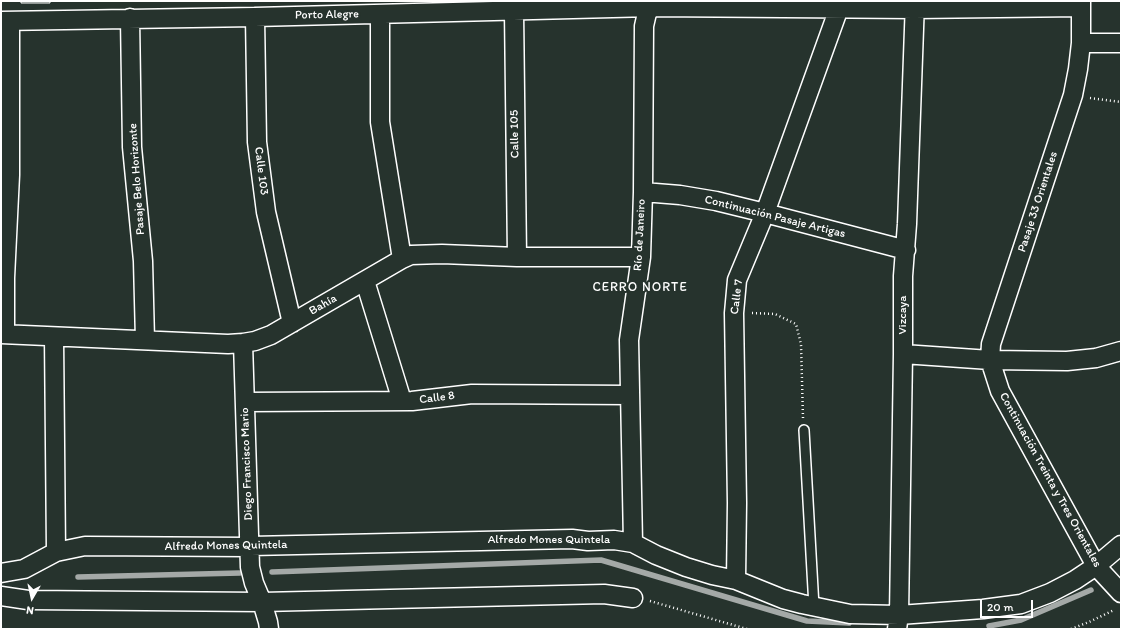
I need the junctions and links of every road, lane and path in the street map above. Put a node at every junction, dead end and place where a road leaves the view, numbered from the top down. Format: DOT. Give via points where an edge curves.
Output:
graph roads {
  1 [pos="653,4"];
  2 [pos="1081,4"];
  3 [pos="915,5"];
  4 [pos="839,8"];
  5 [pos="514,10"];
  6 [pos="380,14"];
  7 [pos="255,17"];
  8 [pos="130,18"];
  9 [pos="5,21"];
  10 [pos="1081,43"];
  11 [pos="1121,43"];
  12 [pos="1073,95"];
  13 [pos="1121,102"];
  14 [pos="643,192"];
  15 [pos="765,212"];
  16 [pos="906,250"];
  17 [pos="517,257"];
  18 [pos="641,257"];
  19 [pos="402,259"];
  20 [pos="365,281"];
  21 [pos="734,313"];
  22 [pos="292,323"];
  23 [pos="3,334"];
  24 [pos="54,337"];
  25 [pos="145,340"];
  26 [pos="244,344"];
  27 [pos="1121,351"];
  28 [pos="903,354"];
  29 [pos="990,360"];
  30 [pos="630,396"];
  31 [pos="402,401"];
  32 [pos="245,402"];
  33 [pos="804,430"];
  34 [pos="633,543"];
  35 [pos="1121,545"];
  36 [pos="249,547"];
  37 [pos="56,552"];
  38 [pos="1096,566"];
  39 [pos="1,573"];
  40 [pos="736,580"];
  41 [pos="1,596"];
  42 [pos="633,598"];
  43 [pos="1118,601"];
  44 [pos="262,602"];
  45 [pos="814,607"];
  46 [pos="898,622"];
  47 [pos="269,629"];
  48 [pos="747,629"];
  49 [pos="1071,629"];
  1 -- 4 [label="street, Porto Alegre"];
  1 -- 5 [label="street, Porto Alegre"];
  1 -- 14 [label="street, Río de Janeiro" via="647,13 644,26"];
  2 -- 3 [label="street, Porto Alegre"];
  2 -- 10 [label="street, Pasaje 33 Orientales"];
  3 -- 4 [label="street, Porto Alegre"];
  3 -- 16 [label="street, Vizcaya"];
  4 -- 15 [label="street, Calle 7"];
  5 -- 6 [label="street, Porto Alegre"];
  5 -- 17 [label="street, Calle 105"];
  6 -- 7 [label="street, Porto Alegre"];
  6 -- 19 [label="street" via="380,122"];
  7 -- 8 [label="street, Porto Alegre"];
  7 -- 22 [label="street, Calle 103" via="257,142 266,212"];
  8 -- 9 [label="street, Porto Alegre"];
  8 -- 25 [label="street, Pasaje Belo Horizonte" via="132,146 144,261"];
  9 -- 23 [label="street" via="10,175"];
  10 -- 11 [label="street"];
  10 -- 12 [label="street, Pasaje 33 Orientales"];
  12 -- 13 [label="path"];
  12 -- 29 [label="street, Pasaje 33 Orientales" via="991,344"];
  14 -- 15 [label="street, Continuación Pasaje Artigas" via="680,195"];
  14 -- 18 [label="street, Río de Janeiro"];
  15 -- 16 [label="street, Continuación Pasaje Artigas"];
  15 -- 21 [label="street, Calle 7" via="737,280"];
  16 -- 28 [label="street, Vizcaya" via="903,276"];
  17 -- 18 [label="street, Bahía"];
  17 -- 19 [label="street, Bahía" via="442,254"];
  18 -- 30 [label="street, Río de Janeiro" via="629,340"];
  19 -- 20 [label="street, Bahía"];
  20 -- 22 [label="street, Bahía"];
  20 -- 31 [label="street"];
  21 -- 33 [label="path" via="775,314 796,324 800,344"];
  21 -- 40 [label="street, Calle 7"];
  22 -- 26 [label="street, Bahía" via="271,335"];
  23 -- 24 [label="street, Bahía"];
  24 -- 25 [label="street, Bahía"];
  24 -- 37 [label="street"];
  25 -- 26 [label="street, Bahía"];
  26 -- 32 [label="street, Diego Francisco Mario"];
  27 -- 29 [label="street" via="1082,360"];
  28 -- 29 [label="street"];
  28 -- 46 [label="street, Vizcaya"];
  29 -- 38 [label="street, Continuación Treinta y Tres Orientales" via="1000,391"];
  30 -- 31 [label="street, Calle 8" via="472,394"];
  30 -- 34 [label="street, Río de Janeiro"];
  31 -- 32 [label="street, Calle 8"];
  32 -- 36 [label="street, Diego Francisco Mario"];
  33 -- 45 [label="lane"];
  34 -- 36 [label="street, Alfredo Mones Quintela" via="572,539"];
  34 -- 40 [label="street, Alfredo Mones Quintela" via="686,567"];
  35 -- 38 [label="street, Alfredo Mones Quintela"];
  36 -- 37 [label="street, Alfredo Mones Quintela" via="85,546"];
  36 -- 44 [label="street, Diego Francisco Mario" via="250,567"];
  37 -- 39 [label="street, Alfredo Mones Quintela" via="24,569"];
  38 -- 43 [label="street, Continuación Treinta y Tres Orientales"];
  38 -- 46 [label="street, Alfredo Mones Quintela" via="1050,593 1021,604"];
  40 -- 45 [label="street, Alfredo Mones Quintela"];
  41 -- 44 [label="street" via="28,600"];
  42 -- 44 [label="street" via="604,594"];
  42 -- 48 [label="path"];
  43 -- 49 [label="path" via="1089,622"];
  44 -- 47 [label="street, Diego Francisco Mario"];
  45 -- 46 [label="street, Alfredo Mones Quintela"];
}
